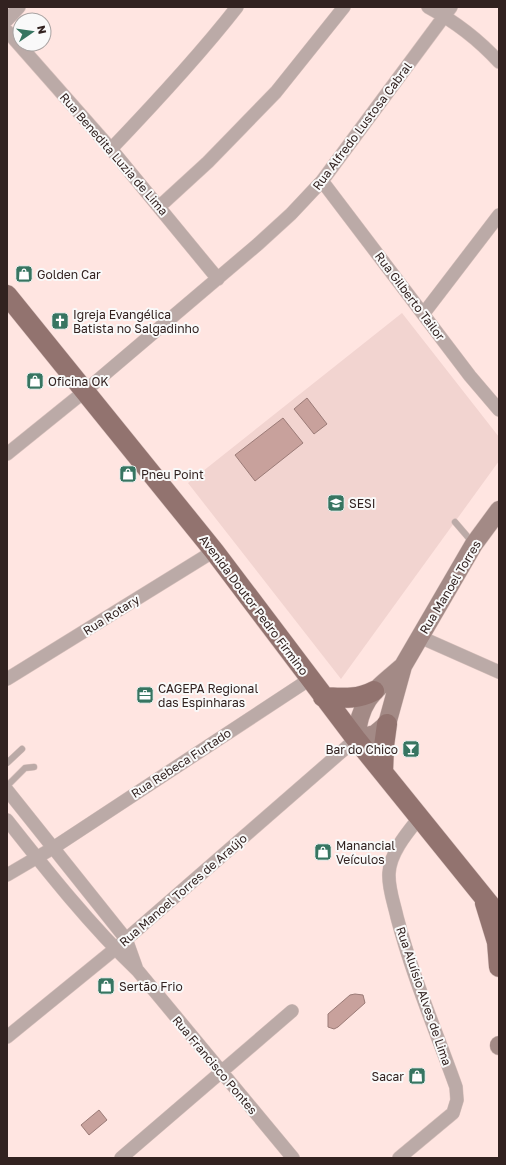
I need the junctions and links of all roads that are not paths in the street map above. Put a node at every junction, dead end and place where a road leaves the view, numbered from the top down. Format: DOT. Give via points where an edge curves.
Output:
graph roads {
  1 [pos="19,7"];
  2 [pos="237,7"];
  3 [pos="344,7"];
  4 [pos="428,7"];
  5 [pos="448,11"];
  6 [pos="7,20"];
  7 [pos="7,31"];
  8 [pos="499,62"];
  9 [pos="111,149"];
  10 [pos="322,181"];
  11 [pos="160,206"];
  12 [pos="499,215"];
  13 [pos="218,279"];
  14 [pos="7,295"];
  15 [pos="424,313"];
  16 [pos="85,391"];
  17 [pos="499,410"];
  18 [pos="7,454"];
  19 [pos="499,510"];
  20 [pos="454,522"];
  21 [pos="474,544"];
  22 [pos="214,551"];
  23 [pos="420,637"];
  24 [pos="403,666"];
  25 [pos="499,672"];
  26 [pos="7,679"];
  27 [pos="310,679"];
  28 [pos="374,691"];
  29 [pos="323,697"];
  30 [pos="388,724"];
  31 [pos="356,739"];
  32 [pos="22,749"];
  33 [pos="7,763"];
  34 [pos="34,767"];
  35 [pos="383,772"];
  36 [pos="7,786"];
  37 [pos="7,790"];
  38 [pos="419,818"];
  39 [pos="7,820"];
  40 [pos="53,848"];
  41 [pos="36,858"];
  42 [pos="7,875"];
  43 [pos="483,895"];
  44 [pos="499,916"];
  45 [pos="126,939"];
  46 [pos="115,949"];
  47 [pos="499,967"];
  48 [pos="138,971"];
  49 [pos="292,1011"];
  50 [pos="7,1037"];
  51 [pos="221,1073"];
  52 [pos="121,1158"];
  53 [pos="293,1158"];
  54 [pos="400,1158"];
  1 -- 6 [label="street"];
  2 -- 9 [label="street" via="158,101"];
  3 -- 11 [label="street" via="276,92 208,162"];
  4 -- 5 [label="street"];
  5 -- 8 [label="street"];
  5 -- 10 [label="street, Rua Alfredo Lustosa Cabral"];
  7 -- 9 [label="street, Rua Benedita Luzia de Lima"];
  9 -- 11 [label="street, Rua Benedita Luzia de Lima"];
  10 -- 13 [label="street, Rua Alfredo Lustosa Cabral" via="291,214"];
  10 -- 15 [label="street, Rua Gilberto Tailor"];
  11 -- 13 [label="street, Rua Benedita Luzia de Lima"];
  12 -- 15 [label="street"];
  13 -- 16 [label="street, Rua Alfredo Lustosa Cabral"];
  14 -- 16 [label="main road, Avenida Doutor Pedro Firmino"];
  15 -- 17 [label="street, Rua Gilberto Tailor" via="470,376"];
  16 -- 18 [label="street, Rua Alfredo Lustosa Cabral"];
  16 -- 22 [label="main road, Avenida Doutor Pedro Firmino"];
  19 -- 21 [label="main road, Rua Manoel Torres"];
  20 -- 21 [label="lane"];
  21 -- 23 [label="main road, Rua Manoel Torres"];
  22 -- 26 [label="street, Rua Rotary"];
  22 -- 27 [label="main road, Avenida Doutor Pedro Firmino"];
  23 -- 24 [label="main road, Rua Manoel Torres"];
  23 -- 25 [label="street"];
  24 -- 28 [label="main road, Rua Manoel Torres"];
  24 -- 30 [label="main road, Rua Manoel Torres"];
  27 -- 29 [label="main road, Avenida Doutor Pedro Firmino"];
  27 -- 40 [label="street, Rua Rebeca Furtado"];
  28 -- 29 [label="main road" via="353,699"];
  28 -- 31 [label="main road, Rua Manoel Torres" via="360,714"];
  29 -- 31 [label="main road, Avenida Doutor Pedro Firmino"];
  30 -- 31 [label="main road" via="375,734"];
  30 -- 35 [label="main road"];
  31 -- 35 [label="main road, Avenida Doutor Pedro Firmino"];
  31 -- 45 [label="street, Rua Manoel Torres de Araújo"];
  32 -- 33 [label="lane"];
  34 -- 36 [label="lane" via="25,768"];
  35 -- 38 [label="main road, Avenida Doutor Pedro Firmino"];
  37 -- 40 [label="street, Rua Francisco Pontes"];
  38 -- 43 [label="main road, Avenida Doutor Pedro Firmino"];
  38 -- 54 [label="street, Rua Aluísio Alves de Lima" via="394,855 389,872 390,887 403,940 456,1087 457,1100 453,1113"];
  39 -- 41 [label="street, Rua Francisco Pontes"];
  40 -- 41 [label="street, Rua Rebeca Furtado"];
  40 -- 45 [label="street, Rua Francisco Pontes"];
  41 -- 42 [label="street, Rua Rebeca Furtado"];
  41 -- 46 [label="street, Rua Francisco Pontes"];
  43 -- 44 [label="main road, Avenida Doutor Pedro Firmino"];
  43 -- 47 [label="main road" via="497,942"];
  45 -- 46 [label="street, Rua Manoel Torres de Araújo"];
  45 -- 48 [label="street, Rua Francisco Pontes"];
  46 -- 48 [label="street, Rua Francisco Pontes"];
  46 -- 50 [label="street, Rua Manoel Torres de Araújo"];
  48 -- 51 [label="street, Rua Francisco Pontes"];
  49 -- 51 [label="street"];
  51 -- 52 [label="street"];
  51 -- 53 [label="street, Rua Francisco Pontes"];
}
